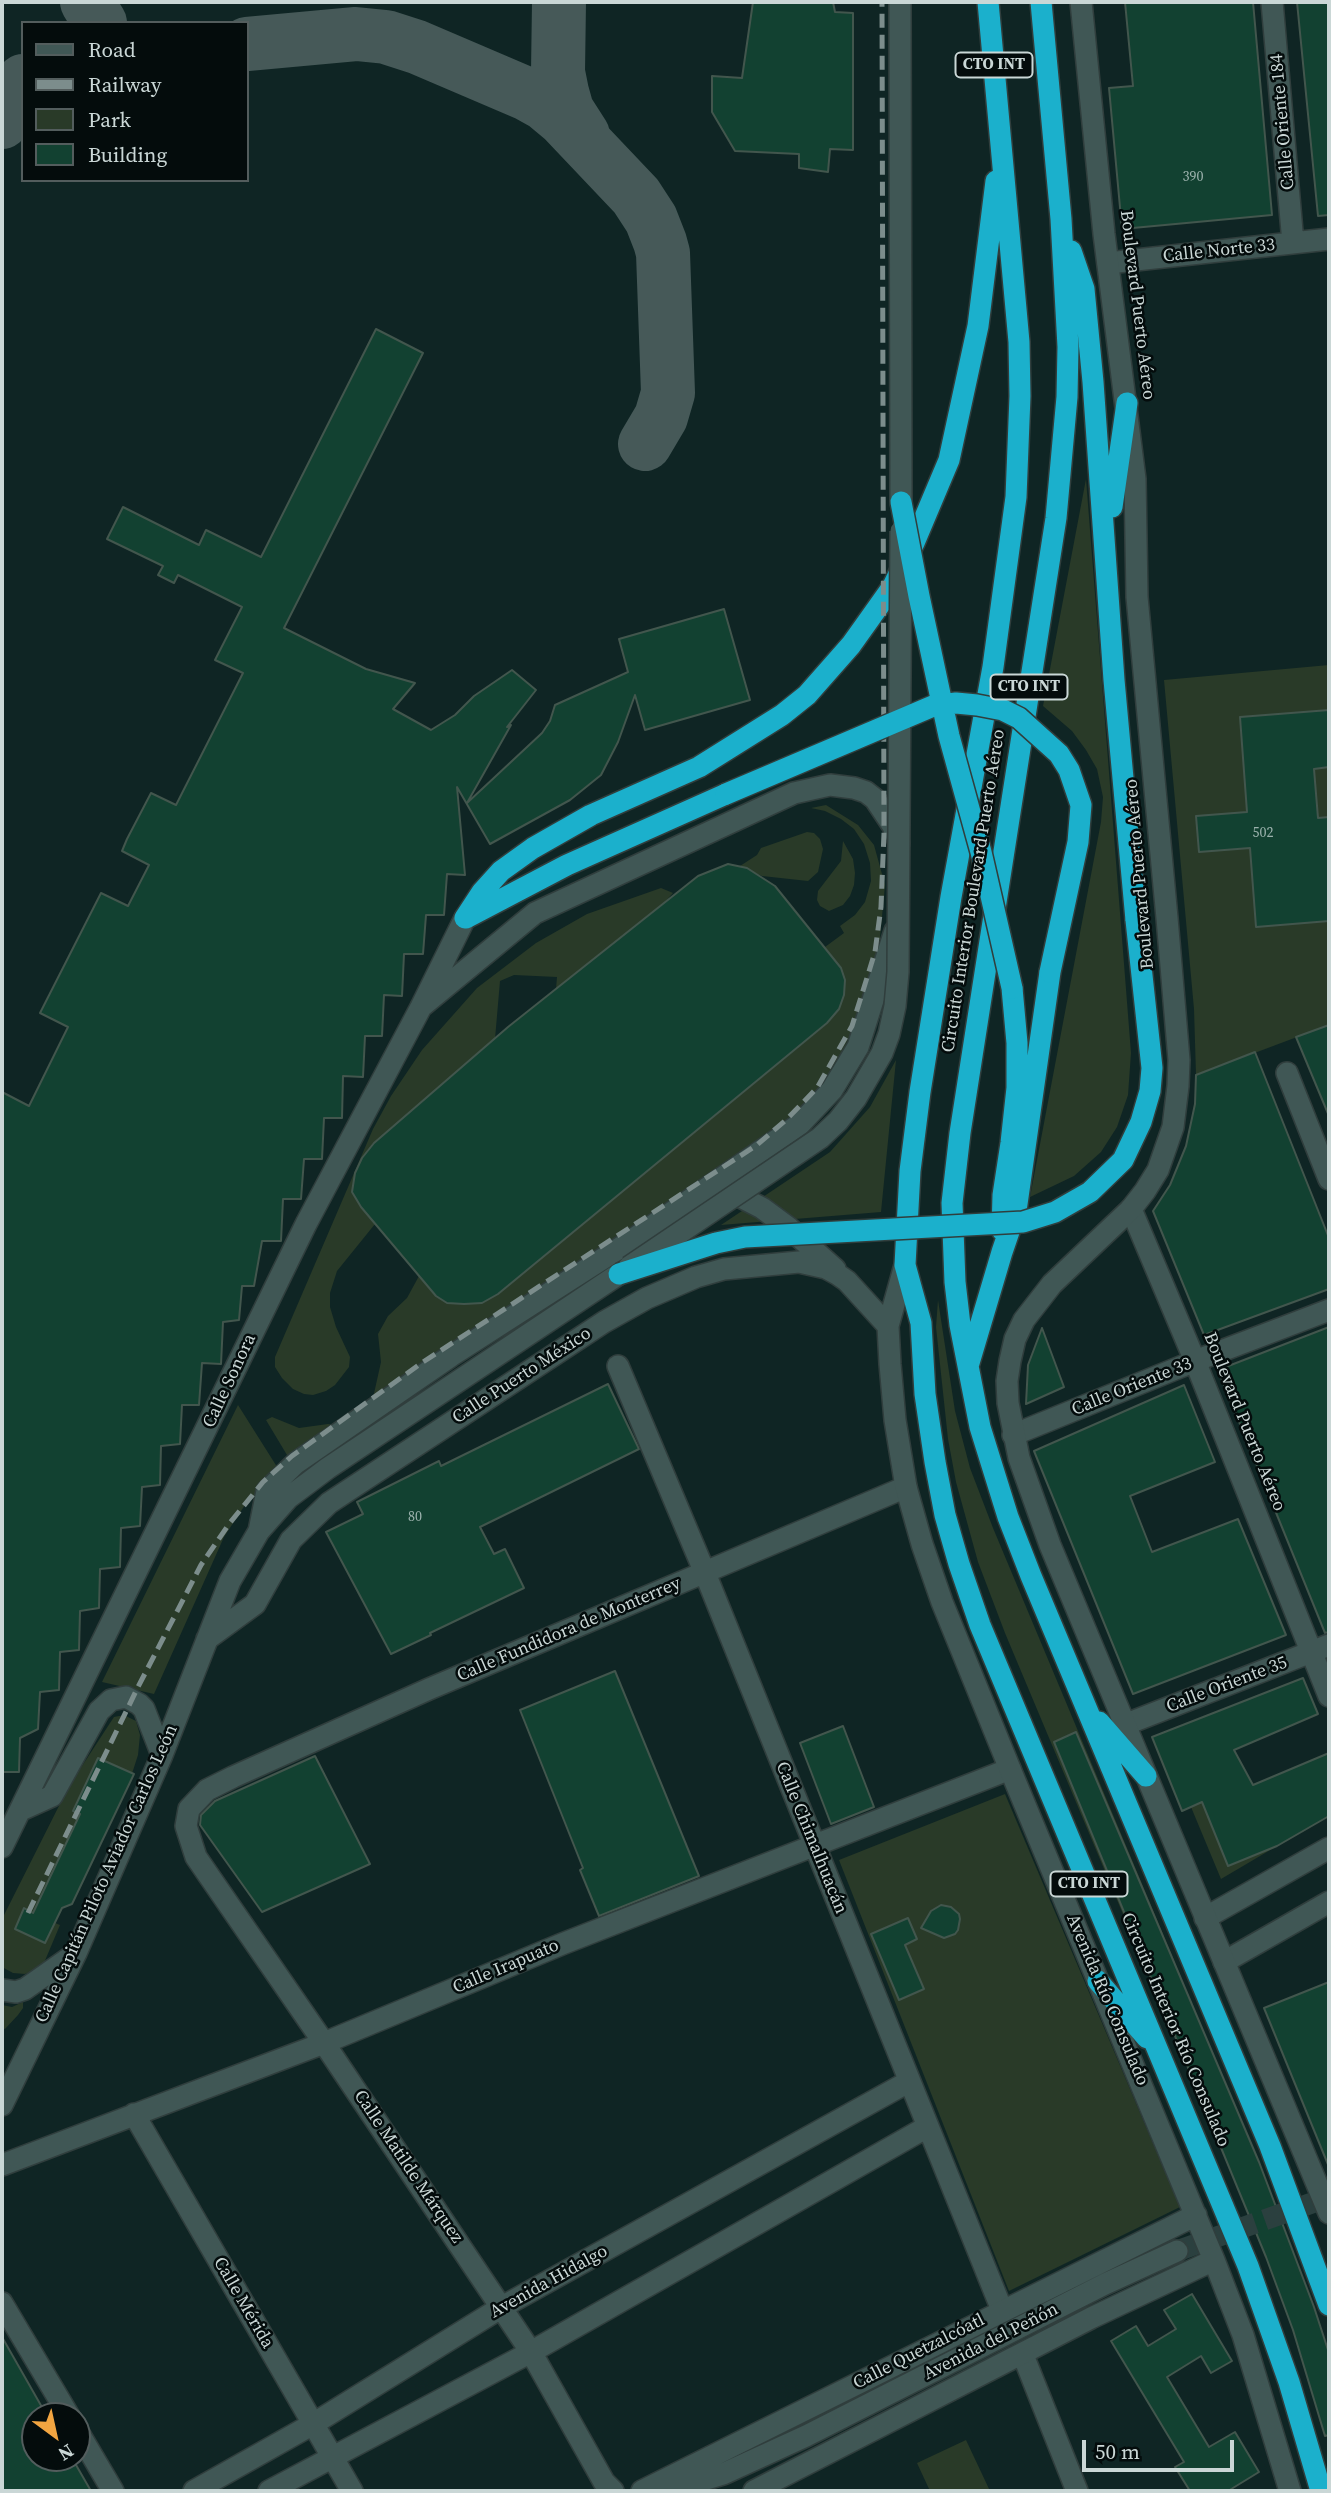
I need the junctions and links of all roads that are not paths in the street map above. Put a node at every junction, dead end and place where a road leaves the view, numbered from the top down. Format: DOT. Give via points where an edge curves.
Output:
graph roads {
  1 [pos="900,2"];
  2 [pos="988,2"];
  3 [pos="1041,2"];
  4 [pos="1081,2"];
  5 [pos="1272,2"];
  6 [pos="1000,129"];
  7 [pos="1061,219"];
  8 [pos="1329,239"];
  9 [pos="1293,243"];
  10 [pos="1108,263"];
  11 [pos="1127,403"];
  12 [pos="901,502"];
  13 [pos="1106,561"];
  14 [pos="465,918"];
  15 [pos="421,1007"];
  16 [pos="1287,1073"];
  17 [pos="1329,1179"];
  18 [pos="715,1184"];
  19 [pos="1131,1209"];
  20 [pos="1002,1252"];
  21 [pos="905,1265"];
  22 [pos="618,1274"];
  23 [pos="847,1281"];
  24 [pos="1329,1310"];
  25 [pos="888,1326"];
  26 [pos="1195,1361"];
  27 [pos="618,1366"];
  28 [pos="968,1368"];
  29 [pos="1013,1435"];
  30 [pos="906,1488"];
  31 [pos="259,1531"];
  32 [pos="705,1573"];
  33 [pos="205,1640"];
  34 [pos="1320,1648"];
  35 [pos="1329,1696"];
  36 [pos="1085,1705"];
  37 [pos="1124,1724"];
  38 [pos="162,1755"];
  39 [pos="1010,1769"];
  40 [pos="1146,1776"];
  41 [pos="21,1810"];
  42 [pos="815,1846"];
  43 [pos="2,1847"];
  44 [pos="1329,1848"];
  45 [pos="193,1850"];
  46 [pos="1329,1902"];
  47 [pos="1205,1917"];
  48 [pos="76,1953"];
  49 [pos="1224,1962"];
  50 [pos="1098,1981"];
  51 [pos="2,1990"];
  52 [pos="324,2043"];
  53 [pos="1160,2052"];
  54 [pos="908,2081"];
  55 [pos="2,2105"];
  56 [pos="134,2114"];
  57 [pos="928,2127"];
  58 [pos="2,2165"];
  59 [pos="1321,2168"];
  60 [pos="1329,2213"];
  61 [pos="1196,2215"];
  62 [pos="1177,2252"];
  63 [pos="1214,2260"];
  64 [pos="2,2303"];
  65 [pos="1329,2305"];
  66 [pos="502,2307"];
  67 [pos="1002,2310"];
  68 [pos="531,2352"];
  69 [pos="1023,2355"];
  70 [pos="61,2402"];
  71 [pos="313,2424"];
  72 [pos="806,2436"];
  73 [pos="91,2454"];
  74 [pos="332,2457"];
  75 [pos="113,2491"];
  76 [pos="194,2491"];
  77 [pos="269,2491"];
  78 [pos="352,2491"];
  79 [pos="613,2491"];
  80 [pos="642,2491"];
  81 [pos="667,2491"];
  82 [pos="716,2491"];
  83 [pos="754,2491"];
  84 [pos="1077,2491"];
  85 [pos="1290,2491"];
  86 [pos="1321,2491"];
  1 -- 12 [label="street"];
  2 -- 6 [label="highway, CTO INT"];
  3 -- 7 [label="highway, Circuito Interior Boulevard Puerto Aéreo / CTO INT"];
  4 -- 10 [label="street, Boulevard Puerto Aéreo"];
  5 -- 9 [label="street, Calle Oriente 184"];
  6 -- 14 [label="highway, bridge" via="978,326 958,424 949,460 893,586 851,645 807,695 782,715 699,767 592,815 533,848 501,871"];
  6 -- 21 [label="highway, CTO INT" via="1019,342 1016,498 993,667 920,1092"];
  7 -- 13 [label="highway" via="1084,289"];
  7 -- 28 [label="highway, Circuito Interior Boulevard Puerto Aéreo / CTO INT" via="1068,347 1062,464 953,1203 955,1282"];
  8 -- 9 [label="street, Calle Norte 33"];
  9 -- 10 [label="street, Calle Norte 33"];
  10 -- 11 [label="street, Boulevard Puerto Aéreo"];
  11 -- 13 [label="highway"];
  11 -- 19 [label="street, Boulevard Puerto Aéreo" via="1137,513 1137,597 1179,1060 1173,1127 1158,1170"];
  12 -- 20 [label="highway, bridge" via="949,736 1012,988 1017,1088 1003,1195"];
  12 -- 22 [label="street, bridge" via="898,972 889,1034 856,1098 820,1138"];
  13 -- 22 [label="highway, bridge" via="1152,1068 1150,1091 1123,1160 1090,1192 1055,1212 1023,1222 745,1237"];
  14 -- 15 [label="street, Calle Sonora"];
  14 -- 20 [label="highway, bridge" via="567,865 933,706 977,705 1019,718 1059,754 1081,805 1078,842 1050,972 1016,1210"];
  15 -- 18 [label="street" via="511,931 562,898 794,793 830,785 866,792 876,799 900,844 899,897 895,932 858,1046 831,1090 800,1124"];
  15 -- 41 [label="street, Calle Sonora" via="289,1258"];
  16 -- 17 [label="street"];
  18 -- 23 [label="street" via="762,1208"];
  18 -- 31 [label="street" via="296,1463 267,1491"];
  19 -- 26 [label="street, Boulevard Puerto Aéreo"];
  19 -- 29 [label="street" via="1052,1284 1024,1320 1015,1339 1007,1381"];
  20 -- 28 [label="highway"];
  21 -- 25 [label="street, Avenida Río Consulado / CTO INT"];
  21 -- 53 [label="highway, Circuito Interior Río Consulado / CTO INT" via="920,1323 935,1461 959,1564"];
  22 -- 31 [label="street" via="305,1485"];
  23 -- 25 [label="street, Calle Puerto México"];
  23 -- 33 [label="street, Calle Puerto México" via="826,1268 799,1262 753,1265 696,1277 625,1309 329,1503 292,1540 255,1604"];
  24 -- 26 [label="street, Calle Oriente 33"];
  25 -- 30 [label="street, Avenida Río Consulado / CTO INT"];
  26 -- 29 [label="street, Calle Oriente 33"];
  26 -- 34 [label="street, Boulevard Puerto Aéreo"];
  27 -- 32 [label="street, Calle Chimalhuacán"];
  28 -- 36 [label="highway, CTO INT" via="995,1479"];
  29 -- 37 [label="street" via="1040,1519"];
  30 -- 32 [label="street, Calle Fundidora de Monterrey"];
  30 -- 39 [label="street, Avenida Río Consulado / CTO INT" via="942,1602"];
  31 -- 33 [label="street, Calle Capitán Piloto Aviador Carlos León" via="230,1581"];
  32 -- 42 [label="street, Calle Chimalhuacán"];
  32 -- 45 [label="street, Calle Fundidora de Monterrey" via="429,1689 207,1790 189,1809 186,1826"];
  33 -- 38 [label="street, Calle Capitán Piloto Aviador Carlos León"];
  34 -- 35 [label="street, Boulevard Puerto Aéreo"];
  34 -- 37 [label="street, Calle Oriente 35"];
  36 -- 40 [label="highway"];
  36 -- 65 [label="highway, CTO INT" via="1270,2146"];
  37 -- 40 [label="street"];
  38 -- 41 [label="street" via="139,1703 126,1697 111,1700 99,1711 52,1796"];
  38 -- 48 [label="street, Calle Capitán Piloto Aviador Carlos León"];
  39 -- 42 [label="street, Calle Irapuato"];
  39 -- 50 [label="street, Avenida Río Consulado / CTO INT"];
  40 -- 47 [label="street"];
  41 -- 43 [label="street, Calle Sonora"];
  42 -- 52 [label="street, Calle Irapuato"];
  42 -- 54 [label="street, Calle Chimalhuacán"];
  44 -- 47 [label="street"];
  45 -- 52 [label="street, Calle Matilde Márquez"];
  46 -- 49 [label="street"];
  47 -- 49 [label="street"];
  48 -- 51 [label="street" via="25,1989"];
  48 -- 55 [label="street, Calle Capitán Piloto Aviador Carlos León"];
  49 -- 59 [label="street"];
  50 -- 53 [label="highway"];
  50 -- 61 [label="street, Avenida Río Consulado / CTO INT"];
  52 -- 56 [label="street, Calle Irapuato"];
  52 -- 66 [label="street, Calle Matilde Márquez"];
  53 -- 86 [label="highway, Circuito Interior Río Consulado / CTO INT" via="1252,2278"];
  54 -- 57 [label="street, Calle Chimalhuacán"];
  54 -- 66 [label="street, Avenida Hidalgo"];
  56 -- 58 [label="street, Calle Irapuato"];
  56 -- 71 [label="street, Calle Mérida"];
  57 -- 67 [label="street, Calle Chimalhuacán"];
  57 -- 68 [label="street"];
  59 -- 60 [label="street"];
  61 -- 63 [label="street, Avenida Río Consulado / CTO INT"];
  61 -- 67 [label="street, Calle Quetzalcóatl"];
  62 -- 72 [label="street, Avenida del Peñón"];
  63 -- 69 [label="street"];
  63 -- 85 [label="street, Avenida Río Consulado / CTO INT" via="1243,2335"];
  64 -- 70 [label="street"];
  66 -- 68 [label="street, Calle Matilde Márquez"];
  66 -- 71 [label="street, Avenida Hidalgo"];
  67 -- 80 [label="street, Calle Quetzalcóatl"];
  68 -- 74 [label="street"];
  68 -- 79 [label="street, Calle Matilde Márquez"];
  69 -- 83 [label="street"];
  69 -- 84 [label="street"];
  71 -- 74 [label="street, Calle Mérida"];
  71 -- 76 [label="street, Avenida Hidalgo"];
  72 -- 81 [label="street, Avenida del Peñón" via="723,2474"];
  72 -- 82 [label="street, Avenida del Peñón"];
  73 -- 75 [label="street"];
  74 -- 77 [label="street"];
  74 -- 78 [label="street, Calle Mérida"];
}
